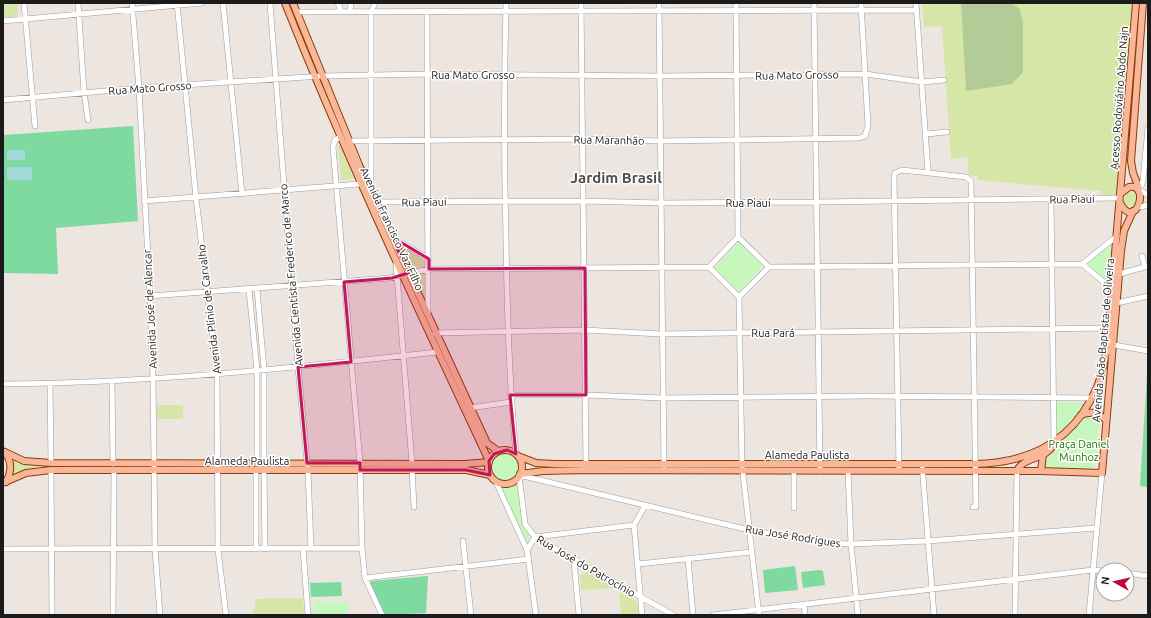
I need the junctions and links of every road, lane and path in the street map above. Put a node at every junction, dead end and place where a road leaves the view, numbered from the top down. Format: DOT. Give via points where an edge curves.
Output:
graph roads {
  1 [pos="24,3"];
  2 [pos="78,3"];
  3 [pos="132,3"];
  4 [pos="202,3"];
  5 [pos="223,3"];
  6 [pos="270,3"];
  7 [pos="285,3"];
  8 [pos="293,3"];
  9 [pos="338,3"];
  10 [pos="352,3"];
  11 [pos="375,3"];
  12 [pos="506,3"];
  13 [pos="581,3"];
  14 [pos="659,3"];
  15 [pos="736,3"];
  16 [pos="814,3"];
  17 [pos="861,3"];
  18 [pos="916,3"];
  19 [pos="1136,3"];
  20 [pos="1143,3"];
  21 [pos="177,4"];
  22 [pos="132,9"];
  23 [pos="506,10"];
  24 [pos="581,10"];
  25 [pos="659,10"];
  26 [pos="917,10"];
  27 [pos="341,11"];
  28 [pos="350,11"];
  29 [pos="814,11"];
  30 [pos="862,11"];
  31 [pos="297,12"];
  32 [pos="371,12"];
  33 [pos="427,12"];
  34 [pos="736,12"];
  35 [pos="80,15"];
  36 [pos="25,20"];
  37 [pos="3,21"];
  38 [pos="428,74"];
  39 [pos="582,74"];
  40 [pos="865,74"];
  41 [pos="505,75"];
  42 [pos="737,75"];
  43 [pos="815,75"];
  44 [pos="322,76"];
  45 [pos="372,76"];
  46 [pos="660,76"];
  47 [pos="315,77"];
  48 [pos="276,79"];
  49 [pos="944,80"];
  50 [pos="922,82"];
  51 [pos="231,83"];
  52 [pos="184,86"];
  53 [pos="138,88"];
  54 [pos="84,92"];
  55 [pos="33,97"];
  56 [pos="3,100"];
  57 [pos="88,120"];
  58 [pos="36,126"];
  59 [pos="1148,128"];
  60 [pos="947,132"];
  61 [pos="926,134"];
  62 [pos="340,137"];
  63 [pos="583,139"];
  64 [pos="738,139"];
  65 [pos="816,139"];
  66 [pos="372,140"];
  67 [pos="505,140"];
  68 [pos="349,141"];
  69 [pos="428,141"];
  70 [pos="660,141"];
  71 [pos="928,172"];
  72 [pos="360,184"];
  73 [pos="336,186"];
  74 [pos="284,190"];
  75 [pos="371,191"];
  76 [pos="1142,191"];
  77 [pos="242,194"];
  78 [pos="196,198"];
  79 [pos="1051,199"];
  80 [pos="1120,199"];
  81 [pos="144,201"];
  82 [pos="505,201"];
  83 [pos="584,201"];
  84 [pos="972,201"];
  85 [pos="376,202"];
  86 [pos="428,202"];
  87 [pos="739,202"];
  88 [pos="817,202"];
  89 [pos="894,202"];
  90 [pos="661,203"];
  91 [pos="1148,205"];
  92 [pos="1141,207"];
  93 [pos="1133,211"];
  94 [pos="1117,236"];
  95 [pos="392,237"];
  96 [pos="738,237"];
  97 [pos="1142,256"];
  98 [pos="429,259"];
  99 [pos="1052,264"];
  100 [pos="1082,264"];
  101 [pos="897,265"];
  102 [pos="974,265"];
  103 [pos="709,267"];
  104 [pos="769,267"];
  105 [pos="818,267"];
  106 [pos="1146,267"];
  107 [pos="506,268"];
  108 [pos="585,268"];
  109 [pos="661,268"];
  110 [pos="429,269"];
  111 [pos="1119,274"];
  112 [pos="403,275"];
  113 [pos="390,278"];
  114 [pos="344,282"];
  115 [pos="397,284"];
  116 [pos="291,285"];
  117 [pos="256,289"];
  118 [pos="1112,289"];
  119 [pos="250,290"];
  120 [pos="208,293"];
  121 [pos="150,296"];
  122 [pos="1148,296"];
  123 [pos="739,297"];
  124 [pos="1117,303"];
  125 [pos="428,316"];
  126 [pos="1110,328"];
  127 [pos="1053,329"];
  128 [pos="585,330"];
  129 [pos="974,330"];
  130 [pos="896,331"];
  131 [pos="508,332"];
  132 [pos="818,332"];
  133 [pos="435,333"];
  134 [pos="740,333"];
  135 [pos="662,334"];
  136 [pos="1114,345"];
  137 [pos="1148,351"];
  138 [pos="437,352"];
  139 [pos="403,356"];
  140 [pos="351,362"];
  141 [pos="298,367"];
  142 [pos="264,369"];
  143 [pos="257,370"];
  144 [pos="217,373"];
  145 [pos="153,378"];
  146 [pos="112,381"];
  147 [pos="3,384"];
  148 [pos="50,384"];
  149 [pos="1096,390"];
  150 [pos="1108,392"];
  151 [pos="510,394"];
  152 [pos="586,395"];
  153 [pos="819,396"];
  154 [pos="897,396"];
  155 [pos="662,398"];
  156 [pos="740,398"];
  157 [pos="975,398"];
  158 [pos="1053,398"];
  159 [pos="1091,398"];
  160 [pos="511,402"];
  161 [pos="470,408"];
  162 [pos="1080,416"];
  163 [pos="1106,420"];
  164 [pos="1054,443"];
  165 [pos="4,450"];
  166 [pos="498,451"];
  167 [pos="517,455"];
  168 [pos="1043,455"];
  169 [pos="489,461"];
  170 [pos="51,463"];
  171 [pos="307,463"];
  172 [pos="360,463"];
  173 [pos="217,464"];
  174 [pos="257,464"];
  175 [pos="264,464"];
  176 [pos="899,464"];
  177 [pos="412,466"];
  178 [pos="113,467"];
  179 [pos="153,467"];
  180 [pos="586,467"];
  181 [pos="922,467"];
  182 [pos="664,468"];
  183 [pos="742,468"];
  184 [pos="820,468"];
  185 [pos="975,468"];
  186 [pos="51,470"];
  187 [pos="218,470"];
  188 [pos="360,470"];
  189 [pos="256,471"];
  190 [pos="264,471"];
  191 [pos="308,471"];
  192 [pos="794,471"];
  193 [pos="848,471"];
  194 [pos="899,471"];
  195 [pos="1017,471"];
  196 [pos="1041,471"];
  197 [pos="1102,473"];
  198 [pos="490,475"];
  199 [pos="519,475"];
  200 [pos="495,480"];
  201 [pos="4,483"];
  202 [pos="414,506"];
  203 [pos="645,506"];
  204 [pos="973,507"];
  205 [pos="794,508"];
  206 [pos="634,524"];
  207 [pos="1096,528"];
  208 [pos="749,530"];
  209 [pos="1017,534"];
  210 [pos="535,537"];
  211 [pos="463,541"];
  212 [pos="927,541"];
  213 [pos="851,544"];
  214 [pos="155,548"];
  215 [pos="303,548"];
  216 [pos="311,548"];
  217 [pos="362,548"];
  218 [pos="3,549"];
  219 [pos="114,549"];
  220 [pos="256,549"];
  221 [pos="265,549"];
  222 [pos="51,550"];
  223 [pos="218,550"];
  224 [pos="527,550"];
  225 [pos="751,552"];
  226 [pos="529,559"];
  227 [pos="688,559"];
  228 [pos="574,561"];
  229 [pos="638,564"];
  230 [pos="465,566"];
  231 [pos="1093,570"];
  232 [pos="1135,574"];
  233 [pos="1148,576"];
  234 [pos="365,578"];
  235 [pos="1016,579"];
  236 [pos="931,588"];
  237 [pos="640,597"];
  238 [pos="856,597"];
  239 [pos="804,605"];
  240 [pos="759,613"];
  241 [pos="52,615"];
  242 [pos="113,615"];
  243 [pos="160,615"];
  244 [pos="226,615"];
  245 [pos="308,615"];
  246 [pos="382,615"];
  247 [pos="471,615"];
  248 [pos="536,615"];
  249 [pos="579,615"];
  250 [pos="642,615"];
  251 [pos="673,615"];
  252 [pos="693,615"];
  253 [pos="713,615"];
  254 [pos="805,615"];
  255 [pos="858,615"];
  256 [pos="934,615"];
  257 [pos="1015,615"];
  258 [pos="1089,615"];
  1 -- 36 [label="street"];
  2 -- 35 [label="street"];
  3 -- 22 [label="street, Avenida José de Alencar"];
  4 -- 21 [label="street"];
  5 -- 51 [label="street"];
  6 -- 48 [label="street, Avenida Cientista Frederico de Marco"];
  7 -- 47 [label="main road, Avenida Francisco Vaz Filho"];
  8 -- 31 [label="main road, Avenida Francisco Vaz Filho"];
  9 -- 27 [label="street"];
  10 -- 28 [label="street"];
  11 -- 32 [label="street"];
  12 -- 23 [label="street"];
  13 -- 24 [label="street"];
  14 -- 25 [label="street"];
  15 -- 34 [label="street"];
  16 -- 29 [label="street"];
  17 -- 30 [label="street"];
  18 -- 26 [label="street"];
  19 -- 80 [label="main road, Acesso Rodoviário Abdo Najn"];
  20 -- 76 [label="main road, Acesso Rodoviário Abdo Najn" via="1131,146 1132,173"];
  21 -- 22 [label="street"];
  21 -- 52 [label="street, Avenida Plínio de Carvalho"];
  22 -- 35 [label="street"];
  22 -- 53 [label="street, Avenida José de Alencar"];
  23 -- 24 [label="street"];
  23 -- 33 [label="street"];
  23 -- 41 [label="street"];
  24 -- 25 [label="street"];
  24 -- 39 [label="street"];
  25 -- 34 [label="street"];
  25 -- 46 [label="street"];
  26 -- 30 [label="street"];
  26 -- 50 [label="street"];
  27 -- 28 [label="street"];
  27 -- 31 [label="street"];
  28 -- 32 [label="street"];
  29 -- 30 [label="street"];
  29 -- 34 [label="street"];
  29 -- 43 [label="street"];
  30 -- 40 [label="street"];
  31 -- 44 [label="main road, Avenida Francisco Vaz Filho"];
  32 -- 33 [label="street"];
  32 -- 45 [label="street"];
  33 -- 38 [label="street"];
  34 -- 42 [label="street"];
  35 -- 36 [label="street"];
  35 -- 54 [label="street"];
  36 -- 37 [label="street"];
  36 -- 55 [label="street"];
  38 -- 41 [label="street, Rua Mato Grosso"];
  38 -- 45 [label="street, Rua Mato Grosso"];
  38 -- 69 [label="street"];
  39 -- 41 [label="street, Rua Mato Grosso"];
  39 -- 46 [label="street, Rua Mato Grosso"];
  39 -- 63 [label="street"];
  40 -- 43 [label="street, Rua Mato Grosso"];
  40 -- 50 [label="street, Rua Mato Grosso"];
  40 -- 65 [label="street, Rua Maranhão" via="868,132 865,136"];
  41 -- 67 [label="street"];
  42 -- 43 [label="street, Rua Mato Grosso"];
  42 -- 46 [label="street, Rua Mato Grosso"];
  42 -- 64 [label="street"];
  43 -- 65 [label="street"];
  44 -- 45 [label="street, Rua Mato Grosso"];
  44 -- 47 [label="street, Rua Mato Grosso"];
  44 -- 68 [label="main road, Avenida Francisco Vaz Filho"];
  45 -- 66 [label="street"];
  46 -- 70 [label="street"];
  47 -- 48 [label="street, Rua Mato Grosso"];
  47 -- 62 [label="main road, Avenida Francisco Vaz Filho"];
  48 -- 51 [label="street, Rua Mato Grosso"];
  48 -- 74 [label="street, Avenida Cientista Frederico de Marco"];
  49 -- 50 [label="street, Rua Mato Grosso"];
  50 -- 61 [label="street"];
  51 -- 52 [label="street, Rua Mato Grosso"];
  51 -- 77 [label="street"];
  52 -- 53 [label="street, Rua Mato Grosso"];
  52 -- 78 [label="street, Avenida Plínio de Carvalho"];
  53 -- 54 [label="street, Rua Mato Grosso"];
  53 -- 81 [label="street, Avenida José de Alencar"];
  54 -- 55 [label="street, Rua Mato Grosso"];
  54 -- 57 [label="street"];
  55 -- 56 [label="street, Rua Mato Grosso"];
  55 -- 58 [label="street"];
  59 -- 76 [label="street"];
  60 -- 61 [label="street"];
  61 -- 71 [label="street"];
  62 -- 72 [label="main road, Avenida Francisco Vaz Filho"];
  62 -- 73 [label="street" via="334,143"];
  63 -- 67 [label="street, Rua Maranhão"];
  63 -- 70 [label="street, Rua Maranhão"];
  63 -- 83 [label="street"];
  64 -- 65 [label="street, Rua Maranhão"];
  64 -- 70 [label="street, Rua Maranhão"];
  64 -- 87 [label="street"];
  65 -- 88 [label="street"];
  66 -- 68 [label="street, Rua Maranhão"];
  66 -- 69 [label="street, Rua Maranhão"];
  66 -- 75 [label="street"];
  67 -- 69 [label="street, Rua Maranhão"];
  67 -- 82 [label="street"];
  68 -- 75 [label="main road, Avenida Francisco Vaz Filho"];
  69 -- 86 [label="street"];
  70 -- 90 [label="street"];
  71 -- 84 [label="street" via="970,178"];
  71 -- 89 [label="street" via="902,170 895,173"];
  72 -- 73 [label="street"];
  72 -- 112 [label="main road, Avenida Francisco Vaz Filho"];
  73 -- 74 [label="street"];
  73 -- 114 [label="street"];
  74 -- 77 [label="street"];
  74 -- 116 [label="street, Avenida Cientista Frederico de Marco"];
  75 -- 85 [label="main road, Avenida Francisco Vaz Filho"];
  76 -- 80 [label="main road" via="1129,187"];
  76 -- 92 [label="main road" via="1144,200"];
  77 -- 78 [label="street"];
  78 -- 81 [label="street"];
  78 -- 120 [label="street, Avenida Plínio de Carvalho"];
  79 -- 80 [label="street, Rua Piauí"];
  79 -- 84 [label="street, Rua Piauí"];
  79 -- 99 [label="street"];
  80 -- 93 [label="main road" via="1125,209"];
  80 -- 94 [label="main road, Avenida João Baptista de Oliveira"];
  81 -- 121 [label="street, Avenida José de Alencar"];
  82 -- 83 [label="street, Rua Piauí"];
  82 -- 86 [label="street, Rua Piauí"];
  82 -- 107 [label="street"];
  83 -- 90 [label="street, Rua Piauí"];
  83 -- 108 [label="street"];
  84 -- 89 [label="street, Rua Piauí"];
  84 -- 102 [label="street"];
  85 -- 86 [label="street, Rua Piauí"];
  85 -- 95 [label="main road, Avenida Francisco Vaz Filho"];
  86 -- 98 [label="street"];
  87 -- 88 [label="street, Rua Piauí"];
  87 -- 90 [label="street, Rua Piauí"];
  87 -- 96 [label="street"];
  88 -- 89 [label="street, Rua Piauí"];
  88 -- 105 [label="street"];
  89 -- 101 [label="street"];
  90 -- 109 [label="street"];
  91 -- 92 [label="street"];
  92 -- 93 [label="main road"];
  93 -- 111 [label="main road, Avenida João Baptista de Oliveira" via="1124,231"];
  94 -- 100 [label="street"];
  94 -- 118 [label="main road, Avenida João Baptista de Oliveira"];
  95 -- 98 [label="street"];
  95 -- 112 [label="main road, Avenida Francisco Vaz Filho"];
  96 -- 103 [label="street"];
  96 -- 104 [label="street"];
  97 -- 106 [label="street"];
  98 -- 110 [label="street"];
  99 -- 100 [label="street"];
  99 -- 102 [label="street"];
  99 -- 127 [label="street"];
  100 -- 118 [label="street"];
  101 -- 102 [label="street"];
  101 -- 105 [label="street"];
  101 -- 130 [label="street"];
  102 -- 129 [label="street"];
  103 -- 109 [label="street"];
  103 -- 123 [label="street"];
  104 -- 105 [label="street"];
  104 -- 123 [label="street"];
  105 -- 132 [label="street"];
  106 -- 111 [label="street"];
  107 -- 108 [label="street"];
  107 -- 110 [label="street"];
  107 -- 131 [label="street"];
  108 -- 109 [label="street"];
  108 -- 128 [label="street"];
  109 -- 135 [label="street"];
  110 -- 112 [label="street"];
  110 -- 125 [label="street"];
  111 -- 124 [label="main road, Avenida João Baptista de Oliveira"];
  112 -- 113 [label="street"];
  112 -- 115 [label="street"];
  112 -- 125 [label="main road, Avenida Francisco Vaz Filho"];
  112 -- 138 [label="main road, Avenida Francisco Vaz Filho"];
  113 -- 114 [label="street"];
  113 -- 115 [label="street"];
  114 -- 116 [label="street"];
  114 -- 140 [label="street"];
  115 -- 139 [label="street"];
  116 -- 117 [label="street"];
  116 -- 141 [label="street, Avenida Cientista Frederico de Marco"];
  117 -- 119 [label="street"];
  117 -- 142 [label="street"];
  118 -- 126 [label="main road, Avenida João Baptista de Oliveira"];
  119 -- 120 [label="street"];
  119 -- 143 [label="street"];
  120 -- 121 [label="street"];
  120 -- 144 [label="street, Avenida Plínio de Carvalho"];
  121 -- 145 [label="street, Avenida José de Alencar"];
  122 -- 124 [label="street"];
  123 -- 134 [label="street"];
  124 -- 136 [label="main road, Avenida João Baptista de Oliveira"];
  125 -- 133 [label="main road, Avenida Francisco Vaz Filho"];
  126 -- 127 [label="street, Rua Pará"];
  126 -- 149 [label="main road, Avenida João Baptista de Oliveira" via="1108,349"];
  127 -- 129 [label="street, Rua Pará"];
  127 -- 158 [label="street"];
  128 -- 131 [label="street, Rua Pará"];
  128 -- 135 [label="street, Rua Pará"];
  128 -- 152 [label="street"];
  129 -- 130 [label="street, Rua Pará"];
  129 -- 157 [label="street"];
  130 -- 132 [label="street, Rua Pará"];
  130 -- 154 [label="street"];
  131 -- 133 [label="street, Rua Pará"];
  131 -- 151 [label="street"];
  132 -- 134 [label="street, Rua Pará"];
  132 -- 153 [label="street"];
  133 -- 161 [label="main road, Avenida Francisco Vaz Filho"];
  134 -- 135 [label="street, Rua Pará"];
  134 -- 156 [label="street"];
  135 -- 155 [label="street"];
  136 -- 137 [label="street"];
  136 -- 150 [label="main road, Avenida João Baptista de Oliveira"];
  138 -- 139 [label="street"];
  138 -- 169 [label="main road, Avenida Francisco Vaz Filho"];
  139 -- 140 [label="street"];
  139 -- 177 [label="street"];
  140 -- 141 [label="street"];
  140 -- 172 [label="street"];
  141 -- 142 [label="street"];
  141 -- 171 [label="street, Avenida Cientista Frederico de Marco"];
  142 -- 143 [label="street"];
  142 -- 175 [label="street"];
  143 -- 144 [label="street"];
  143 -- 174 [label="street"];
  144 -- 145 [label="street"];
  144 -- 173 [label="street, Avenida Plínio de Carvalho"];
  145 -- 146 [label="street"];
  145 -- 179 [label="street, Avenida José de Alencar"];
  146 -- 148 [label="street"];
  146 -- 178 [label="street"];
  147 -- 148 [label="street"];
  148 -- 170 [label="street"];
  149 -- 150 [label="main road"];
  149 -- 159 [label="main road, Avenida João Baptista de Oliveira"];
  150 -- 163 [label="main road, Avenida João Baptista de Oliveira"];
  151 -- 152 [label="street"];
  151 -- 160 [label="street"];
  152 -- 155 [label="street"];
  152 -- 180 [label="street"];
  153 -- 154 [label="street"];
  153 -- 156 [label="street"];
  153 -- 184 [label="street"];
  154 -- 157 [label="street"];
  154 -- 176 [label="street"];
  155 -- 156 [label="street"];
  155 -- 182 [label="street"];
  156 -- 183 [label="street"];
  157 -- 158 [label="street"];
  157 -- 185 [label="street"];
  158 -- 159 [label="street"];
  158 -- 164 [label="street"];
  159 -- 162 [label="main road, Avenida João Baptista de Oliveira"];
  160 -- 161 [label="street"];
  160 -- 167 [label="street"];
  161 -- 166 [label="main road, Avenida Francisco Vaz Filho" via="487,443"];
  162 -- 163 [label="main road" via="1088,412 1096,413"];
  162 -- 164 [label="main road, Alameda Paulista"];
  163 -- 197 [label="main road, Avenida João Baptista de Oliveira"];
  164 -- 168 [label="main road"];
  164 -- 185 [label="main road, Alameda Paulista" via="1022,458"];
  165 -- 170 [label="main road, Alameda Paulista" via="24,460"];
  165 -- 201 [label="main road" via="9,457 11,470"];
  166 -- 167 [label="main road" via="507,450"];
  166 -- 169 [label="main road"];
  167 -- 180 [label="main road, Alameda Paulista" via="545,464"];
  167 -- 199 [label="main road" via="522,465"];
  168 -- 195 [label="main road" via="1021,465"];
  168 -- 196 [label="main road"];
  169 -- 177 [label="main road, Alameda Paulista"];
  169 -- 198 [label="main road"];
  170 -- 178 [label="main road, Alameda Paulista"];
  171 -- 172 [label="main road, Alameda Paulista"];
  171 -- 175 [label="main road, Alameda Paulista"];
  171 -- 191 [label="street, Avenida Cientista Frederico de Marco"];
  172 -- 177 [label="main road, Alameda Paulista"];
  172 -- 188 [label="street"];
  173 -- 174 [label="main road, Alameda Paulista"];
  173 -- 179 [label="main road, Alameda Paulista"];
  173 -- 187 [label="street, Avenida Plínio de Carvalho"];
  174 -- 175 [label="main road, Alameda Paulista"];
  176 -- 181 [label="main road, Alameda Paulista"];
  176 -- 184 [label="main road, Alameda Paulista"];
  176 -- 194 [label="street"];
  177 -- 188 [label="main road, Alameda Paulista"];
  177 -- 198 [label="main road, Alameda Paulista" via="466,470"];
  177 -- 202 [label="street"];
  178 -- 179 [label="main road, Alameda Paulista"];
  178 -- 186 [label="main road, Alameda Paulista"];
  178 -- 219 [label="street"];
  179 -- 187 [label="main road, Alameda Paulista"];
  179 -- 214 [label="street, Avenida José de Alencar"];
  180 -- 182 [label="main road, Alameda Paulista"];
  180 -- 199 [label="main road, Alameda Paulista"];
  181 -- 185 [label="main road, Alameda Paulista"];
  181 -- 194 [label="main road, Alameda Paulista"];
  181 -- 212 [label="street"];
  182 -- 183 [label="main road, Alameda Paulista"];
  183 -- 184 [label="main road, Alameda Paulista"];
  183 -- 192 [label="main road, Alameda Paulista"];
  183 -- 208 [label="street"];
  184 -- 192 [label="main road, Alameda Paulista"];
  184 -- 193 [label="main road, Alameda Paulista"];
  185 -- 195 [label="main road, Alameda Paulista"];
  185 -- 204 [label="street" via="976,507"];
  186 -- 201 [label="main road, Alameda Paulista" via="26,473"];
  186 -- 222 [label="street"];
  187 -- 189 [label="main road, Alameda Paulista"];
  187 -- 223 [label="street, Avenida Plínio de Carvalho"];
  188 -- 191 [label="main road, Alameda Paulista"];
  188 -- 217 [label="street"];
  189 -- 190 [label="main road, Alameda Paulista"];
  189 -- 220 [label="street"];
  190 -- 191 [label="main road, Alameda Paulista"];
  190 -- 221 [label="street"];
  191 -- 216 [label="street, Avenida Cientista Frederico de Marco"];
  192 -- 205 [label="street"];
  193 -- 194 [label="main road, Alameda Paulista"];
  193 -- 213 [label="street"];
  195 -- 196 [label="main road, Alameda Paulista"];
  195 -- 209 [label="street"];
  196 -- 197 [label="main road, Alameda Paulista"];
  197 -- 207 [label="street"];
  198 -- 200 [label="main road"];
  199 -- 200 [label="main road" via="510,483"];
  199 -- 203 [label="street, Rua José Rodrigues"];
  199 -- 210 [label="street, Rua José do Patrocínio" via="525,524"];
  200 -- 224 [label="street"];
  203 -- 206 [label="street"];
  203 -- 208 [label="street, Rua José Rodrigues"];
  206 -- 210 [label="street"];
  206 -- 229 [label="street"];
  207 -- 209 [label="street, Rua José Rodrigues"];
  207 -- 231 [label="street"];
  208 -- 213 [label="street, Rua José Rodrigues" via="824,543"];
  208 -- 225 [label="street"];
  209 -- 212 [label="street, Rua José Rodrigues"];
  209 -- 235 [label="street"];
  210 -- 224 [label="street"];
  210 -- 228 [label="street, Rua José do Patrocínio"];
  211 -- 230 [label="street"];
  212 -- 213 [label="street, Rua José Rodrigues"];
  212 -- 236 [label="street"];
  213 -- 238 [label="street"];
  214 -- 219 [label="street"];
  214 -- 223 [label="street"];
  214 -- 243 [label="street, Avenida José de Alencar"];
  215 -- 216 [label="street"];
  215 -- 221 [label="street"];
  215 -- 245 [label="street"];
  216 -- 217 [label="street"];
  217 -- 234 [label="street"];
  218 -- 222 [label="street"];
  219 -- 222 [label="street"];
  219 -- 242 [label="street"];
  220 -- 221 [label="street"];
  220 -- 223 [label="street"];
  222 -- 241 [label="street"];
  223 -- 244 [label="street, Avenida Plínio de Carvalho"];
  224 -- 226 [label="street"];
  225 -- 227 [label="street"];
  225 -- 240 [label="street"];
  226 -- 230 [label="street"];
  226 -- 248 [label="street"];
  227 -- 229 [label="street"];
  227 -- 252 [label="street"];
  228 -- 237 [label="street, Rua José do Patrocínio"];
  228 -- 249 [label="street"];
  229 -- 237 [label="street"];
  230 -- 234 [label="street"];
  230 -- 247 [label="street"];
  231 -- 235 [label="street"];
  231 -- 258 [label="street"];
  232 -- 233 [label="street"];
  234 -- 246 [label="street"];
  235 -- 236 [label="street"];
  235 -- 257 [label="street"];
  236 -- 238 [label="street"];
  236 -- 256 [label="street"];
  237 -- 250 [label="street"];
  237 -- 251 [label="street, Rua José do Patrocínio"];
  238 -- 239 [label="street"];
  238 -- 255 [label="street"];
  239 -- 240 [label="street"];
  239 -- 254 [label="street"];
  240 -- 253 [label="street"];
}
